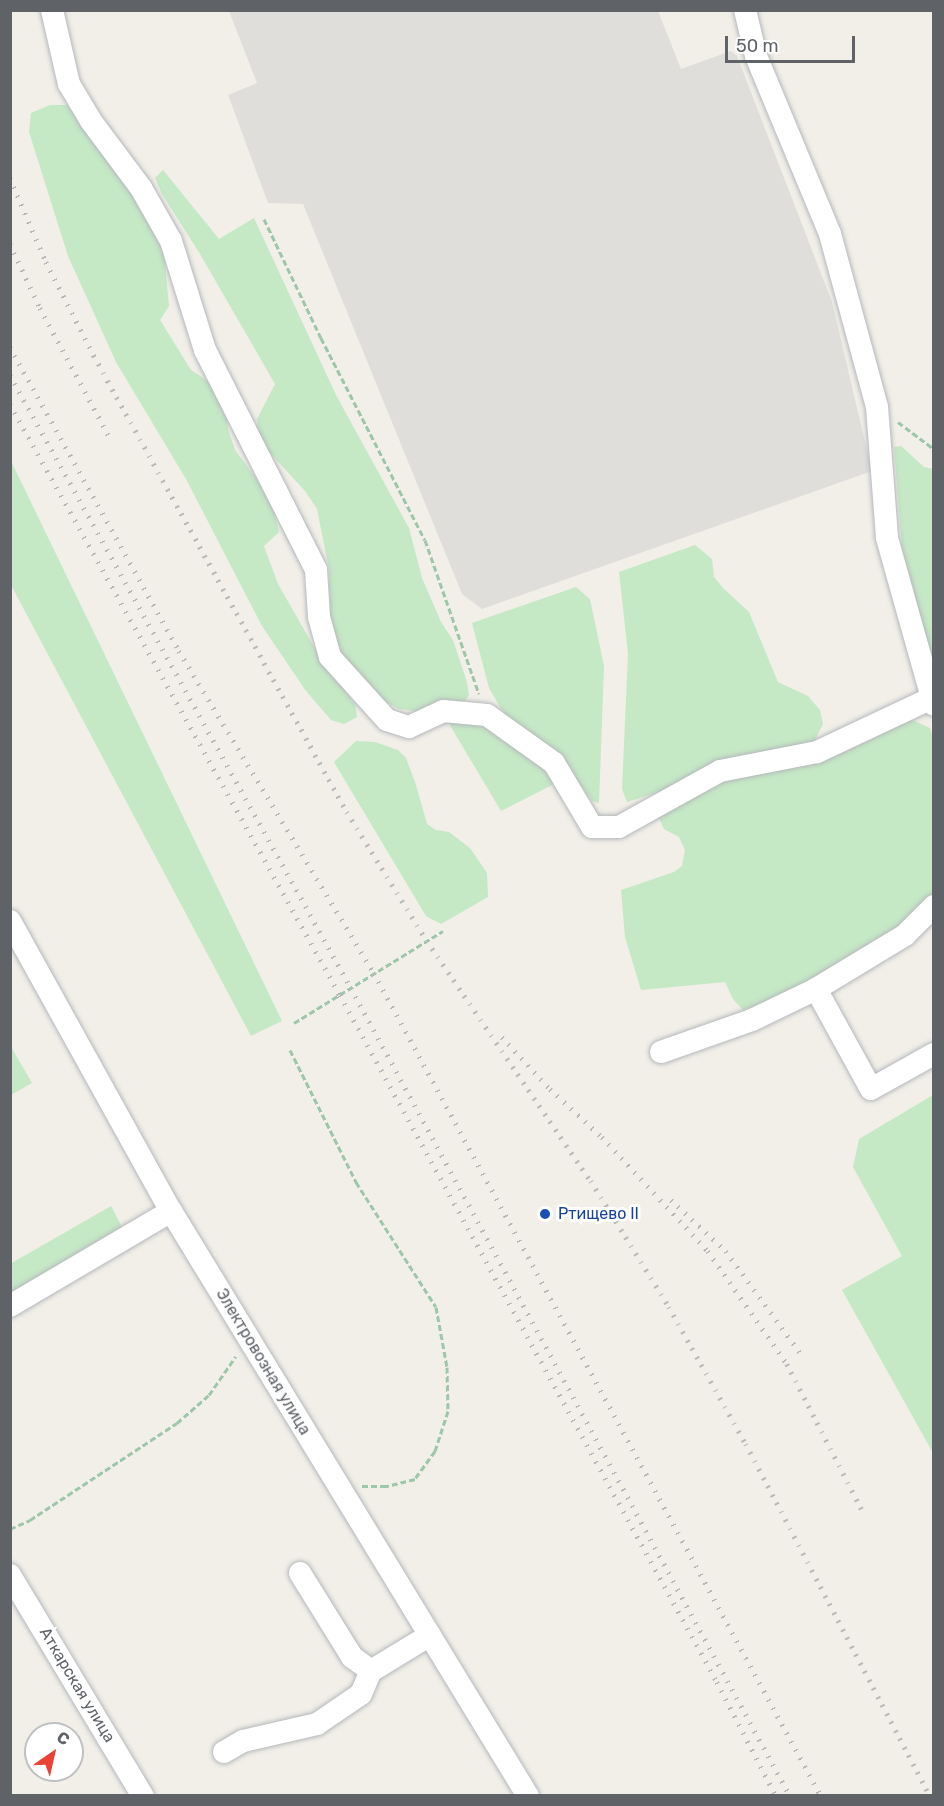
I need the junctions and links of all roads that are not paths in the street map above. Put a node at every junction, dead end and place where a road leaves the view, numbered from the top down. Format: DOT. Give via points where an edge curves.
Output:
graph roads {
  1 [pos="52,10"];
  2 [pos="745,10"];
  3 [pos="933,701"];
  4 [pos="933,906"];
  5 [pos="10,921"];
  6 [pos="816,990"];
  7 [pos="661,1052"];
  8 [pos="933,1054"];
  9 [pos="171,1211"];
  10 [pos="10,1306"];
  11 [pos="300,1573"];
  12 [pos="10,1575"];
  13 [pos="430,1635"];
  14 [pos="371,1671"];
  15 [pos="224,1752"];
  16 [pos="520,1792"];
  17 [pos="143,1796"];
  1 -- 3 [label="street" via="69,84 141,188 171,241 206,350 316,570 319,617 330,657 387,720 409,727 443,711 487,715 554,763 592,827 619,827 720,771 817,752"];
  2 -- 3 [label="street" via="756,56 830,234 877,407 887,538"];
  4 -- 6 [label="street" via="905,935"];
  5 -- 9 [label="street, Электровозная улица"];
  6 -- 7 [label="street" via="752,1020"];
  6 -- 8 [label="street" via="871,1089"];
  9 -- 10 [label="street"];
  9 -- 13 [label="street, Электровозная улица"];
  11 -- 14 [label="street" via="352,1657"];
  12 -- 17 [label="street, Аткарская улица"];
  13 -- 14 [label="street"];
  13 -- 16 [label="street, Электровозная улица"];
  14 -- 15 [label="street" via="361,1694 317,1724 243,1741"];
}
